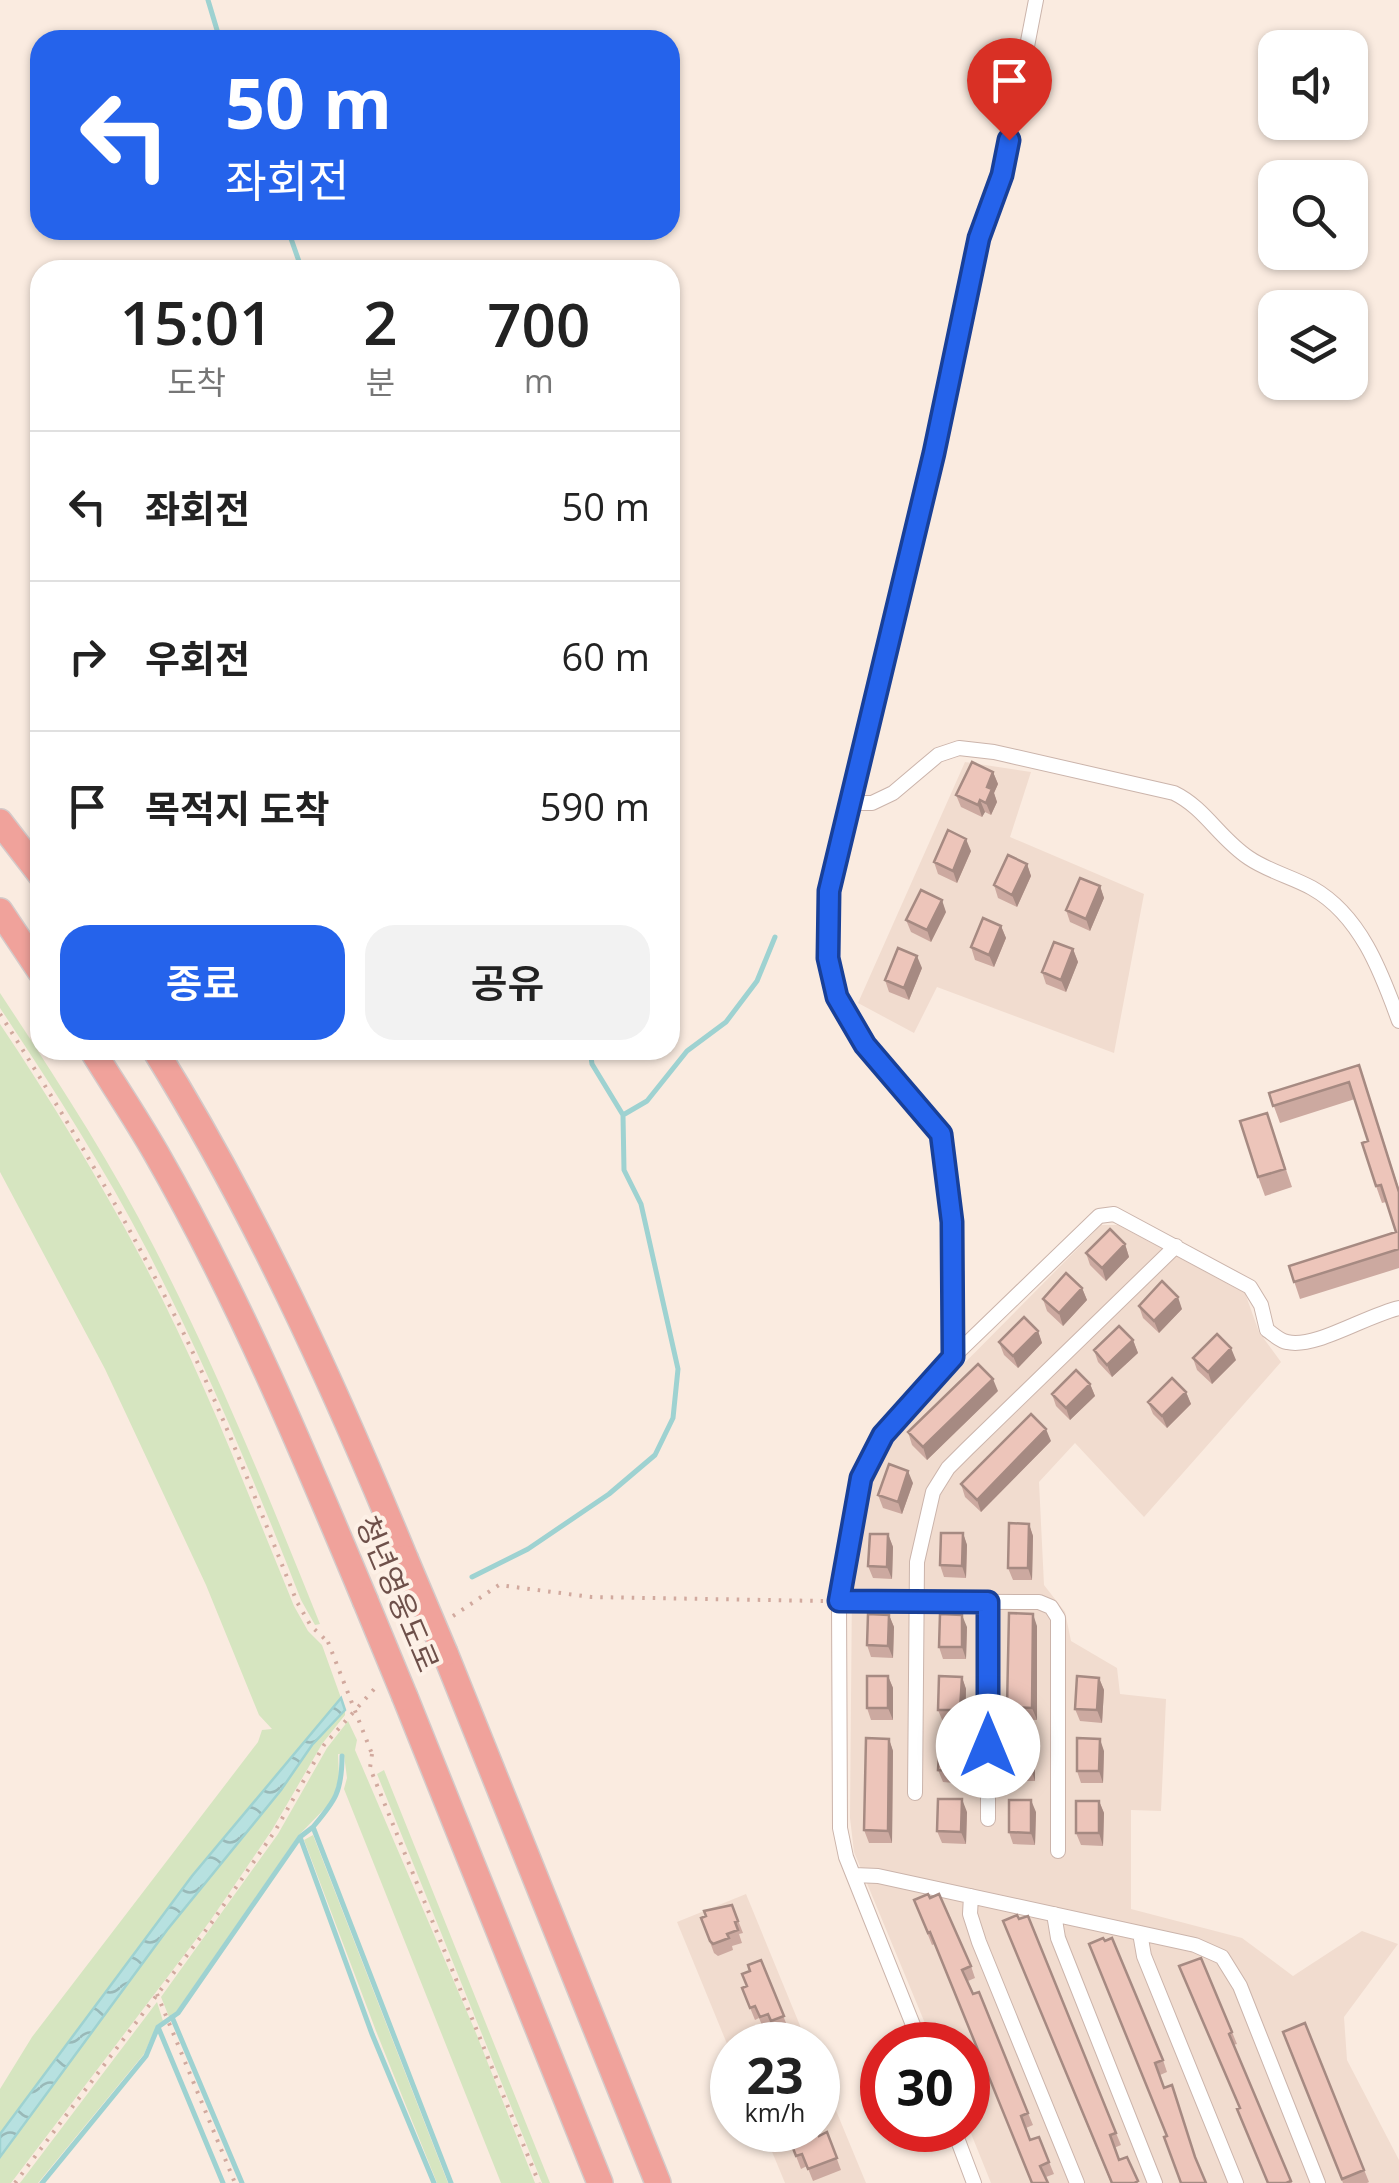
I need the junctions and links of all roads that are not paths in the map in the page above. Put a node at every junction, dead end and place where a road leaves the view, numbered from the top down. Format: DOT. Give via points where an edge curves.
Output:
graph roads {
  1 [pos="1036,0"];
  2 [pos="849,804"];
  3 [pos="0,822"];
  4 [pos="30,861"];
  5 [pos="0,911"];
  6 [pos="30,955"];
  7 [pos="1399,1020"];
  8 [pos="98,1060"];
  9 [pos="161,1060"];
  10 [pos="1176,1246"];
  11 [pos="1399,1308"];
  12 [pos="953,1357"];
  13 [pos="839,1601"];
  14 [pos="915,1601"];
  15 [pos="988,1602"];
  16 [pos="915,1793"];
  17 [pos="988,1819"];
  18 [pos="1058,1851"];
  19 [pos="854,1875"];
  20 [pos="970,1896"];
  21 [pos="1054,1914"];
  22 [pos="1140,1933"];
  23 [pos="912,2022"];
  24 [pos="962,2152"];
  25 [pos="600,2183"];
  26 [pos="658,2183"];
  27 [pos="974,2183"];
  28 [pos="1077,2183"];
  29 [pos="1155,2183"];
  30 [pos="1236,2183"];
  31 [pos="1318,2183"];
  1 -- 2 [label="street" via="1002,175 979,238"];
  2 -- 7 [label="street" via="892,793 958,748 1174,793 1194,803 1222,838 1252,860 1340,909 1376,960"];
  2 -- 12 [label="street" via="829,891 828,958 837,997 865,1045 941,1134 952,1222"];
  3 -- 4 [label="highway"];
  5 -- 6 [label="highway"];
  8 -- 25 [label="highway, 청년영웅도로, bridge" via="222,1278 284,1412"];
  9 -- 26 [label="highway, 청년영웅도로, bridge" via="203,1126 333,1390"];
  10 -- 11 [label="street" via="1250,1287 1267,1330 1285,1342 1310,1343"];
  10 -- 12 [label="street" via="1114,1214 1099,1216"];
  10 -- 14 [label="street" via="948,1468 932,1492 923,1527"];
  12 -- 13 [label="street" via="883,1435 861,1478"];
  13 -- 14 [label="street"];
  13 -- 19 [label="street" via="840,1828"];
  14 -- 15 [label="street"];
  14 -- 16 [label="street"];
  15 -- 17 [label="street"];
  15 -- 18 [label="street" via="1039,1602 1058,1618"];
  19 -- 20 [label="street"];
  19 -- 23 [label="street"];
  20 -- 21 [label="street"];
  20 -- 28 [label="street" via="979,1942"];
  21 -- 22 [label="street"];
  21 -- 29 [label="street"];
  22 -- 30 [label="street"];
  22 -- 31 [label="street" via="1194,1946 1230,1964"];
  24 -- 27 [label="street"];
}
